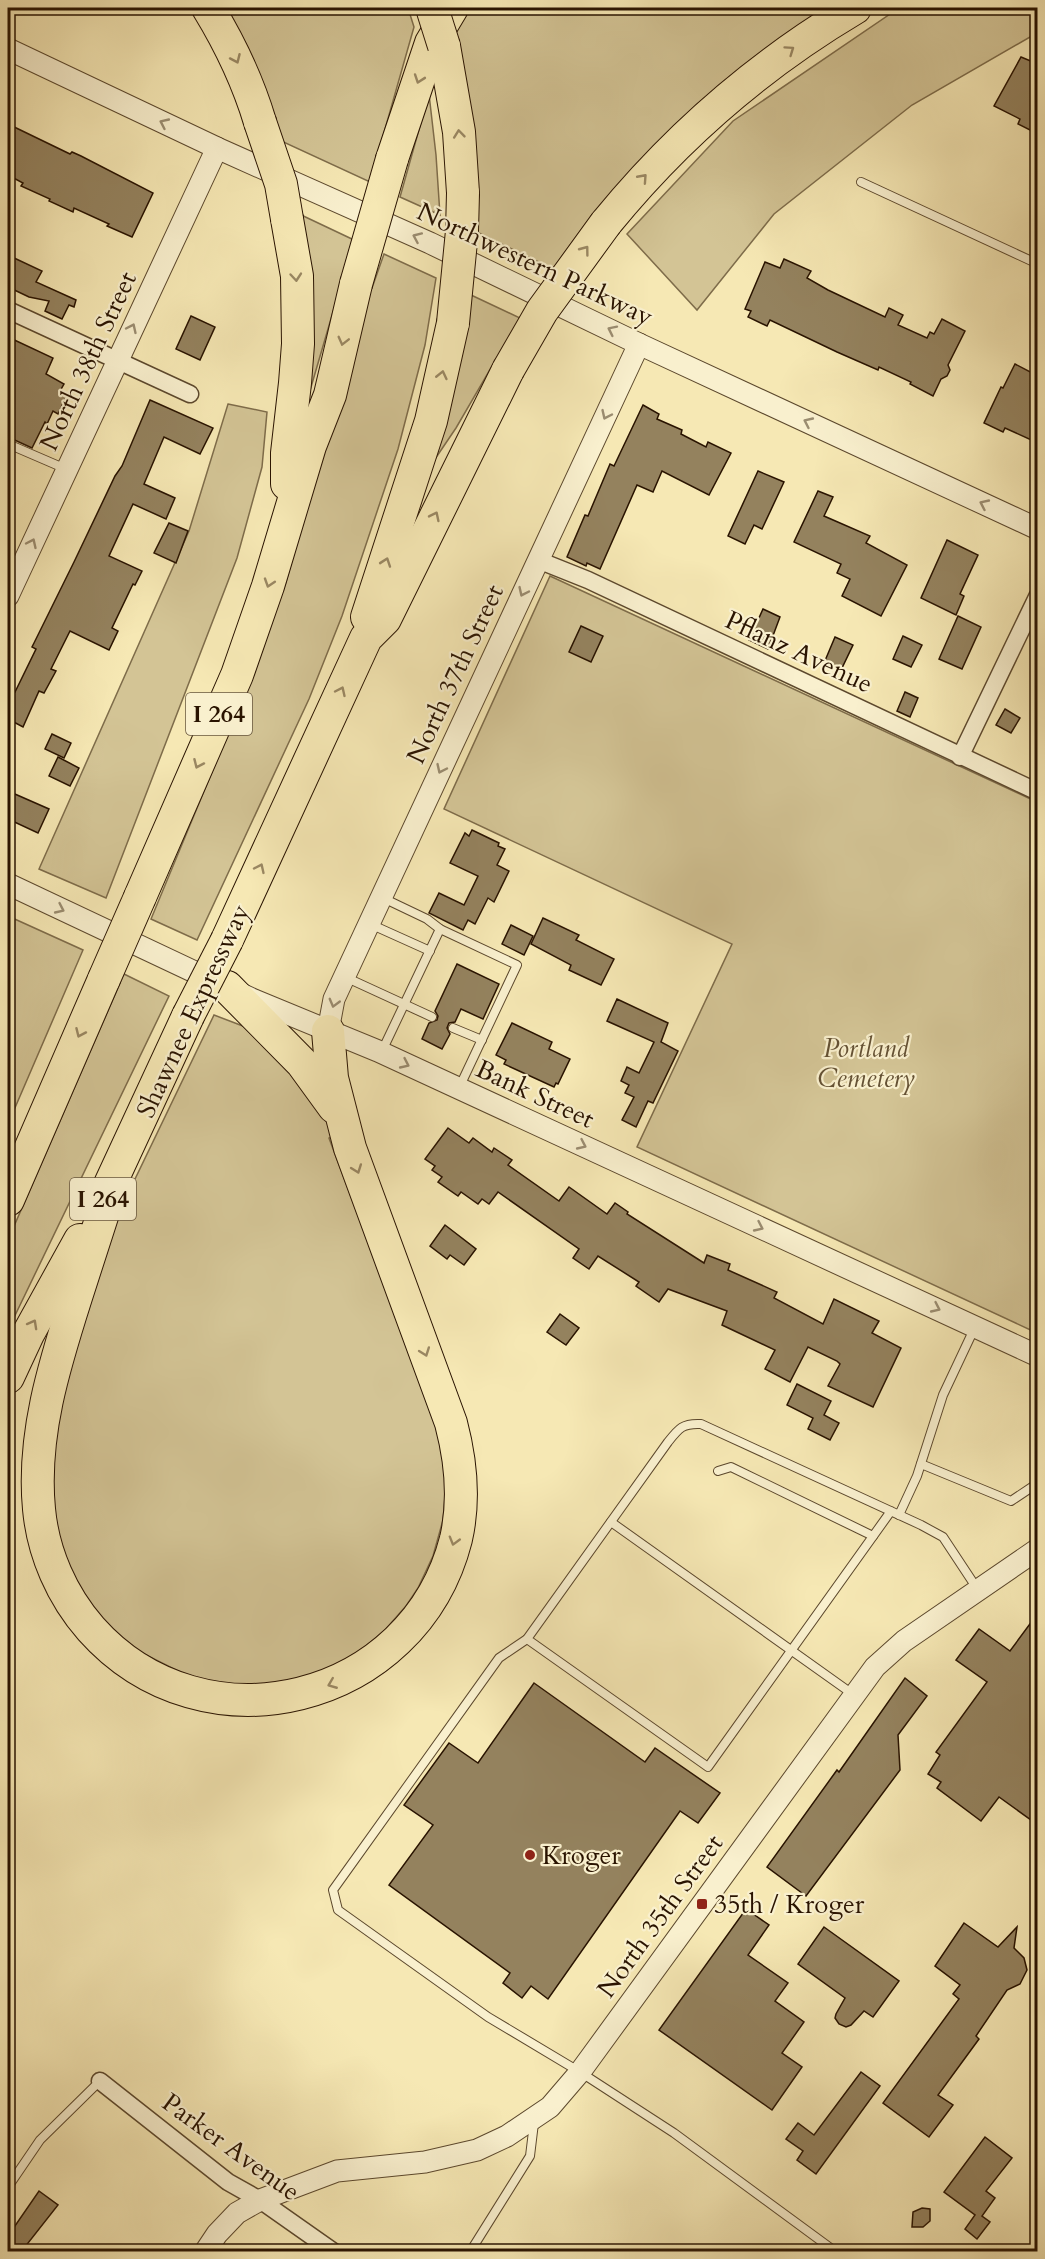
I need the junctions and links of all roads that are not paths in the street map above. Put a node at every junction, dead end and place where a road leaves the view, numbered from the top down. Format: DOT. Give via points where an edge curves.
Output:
graph roads {
  1 [pos="208,8"];
  2 [pos="432,8"];
  3 [pos="452,8"];
  4 [pos="855,8"];
  5 [pos="8,49"];
  6 [pos="217,148"];
  7 [pos="861,182"];
  8 [pos="1038,264"];
  9 [pos="8,310"];
  10 [pos="639,344"];
  11 [pos="117,361"];
  12 [pos="190,394"];
  13 [pos="8,444"];
  14 [pos="67,469"];
  15 [pos="286,527"];
  16 [pos="1038,529"];
  17 [pos="538,560"];
  18 [pos="9,591"];
  19 [pos="1038,595"];
  20 [pos="366,638"];
  21 [pos="960,757"];
  22 [pos="1038,792"];
  23 [pos="8,884"];
  24 [pos="381,897"];
  25 [pos="369,924"];
  26 [pos="440,929"];
  27 [pos="430,951"];
  28 [pos="344,976"];
  29 [pos="227,987"];
  30 [pos="404,1004"];
  31 [pos="432,1017"];
  32 [pos="453,1028"];
  33 [pos="328,1031"];
  34 [pos="482,1040"];
  35 [pos="381,1053"];
  36 [pos="459,1088"];
  37 [pos="343,1121"];
  38 [pos="115,1176"];
  39 [pos="8,1200"];
  40 [pos="975,1326"];
  41 [pos="1038,1356"];
  42 [pos="8,1377"];
  43 [pos="921,1464"];
  44 [pos="718,1471"];
  45 [pos="1038,1483"];
  46 [pos="895,1513"];
  47 [pos="611,1522"];
  48 [pos="873,1536"];
  49 [pos="1038,1550"];
  50 [pos="978,1591"];
  51 [pos="526,1639"];
  52 [pos="792,1650"];
  53 [pos="854,1695"];
  54 [pos="580,2072"];
  55 [pos="100,2081"];
  56 [pos="534,2118"];
  57 [pos="8,2187"];
  58 [pos="260,2200"];
  59 [pos="205,2252"];
  60 [pos="334,2252"];
  61 [pos="470,2252"];
  62 [pos="836,2252"];
  1 -- 15 [label="highway, one-way, bridge" via="252,95 280,184 297,276 298,344 287,453"];
  20 -- 2 [label="highway, one-way, bridge" via="367,618 431,421 453,323 462,231 459,132 444,46"];
  3 -- 15 [label="highway, one-way, bridge" via="431,43 392,159 356,284 330,395"];
  20 -- 4 [label="highway, one-way, bridge" via="385,619 508,370 547,304 606,223 665,155 718,106 774,61"];
  6 -- 5 [label="street, Northwestern Parkway, one-way"];
  10 -- 6 [label="street, Northwestern Parkway, one-way" via="451,253"];
  11 -- 6 [label="street, North 38th Street, one-way"];
  7 -- 8 [label="lane"];
  9 -- 11 [label="street"];
  16 -- 10 [label="street, Northwestern Parkway, one-way"];
  10 -- 17 [label="street, North 37th Street, one-way"];
  11 -- 12 [label="street"];
  11 -- 14 [label="street, North 38th Street"];
  13 -- 14 [label="lane"];
  18 -- 14 [label="street, North 38th Street, one-way"];
  15 -- 39 [label="highway, I 264, one-way, bridge" via="237,675"];
  17 -- 21 [label="street, Pflanz Avenue" via="588,580"];
  17 -- 24 [label="street, North 37th Street, one-way"];
  19 -- 21 [label="street"];
  38 -- 20 [label="highway, Shawnee Expressway / I 264, one-way, bridge"];
  21 -- 22 [label="street, Pflanz Avenue"];
  23 -- 29 [label="street, Bank Street, one-way"];
  24 -- 25 [label="street, North 37th Street"];
  24 -- 26 [label="lane"];
  25 -- 27 [label="lane"];
  25 -- 28 [label="street, North 37th Street"];
  26 -- 27 [label="lane"];
  26 -- 34 [label="lane" via="517,965"];
  27 -- 30 [label="lane"];
  28 -- 30 [label="lane"];
  28 -- 33 [label="street, North 37th Street, one-way" via="334,999"];
  29 -- 33 [label="street, Bank Street"];
  29 -- 37 [label="highway" via="302,1063"];
  30 -- 31 [label="lane"];
  30 -- 35 [label="lane"];
  32 -- 34 [label="lane"];
  33 -- 35 [label="street, Bank Street"];
  33 -- 37 [label="highway" via="332,1078"];
  34 -- 36 [label="lane"];
  35 -- 36 [label="street, Bank Street, one-way"];
  36 -- 40 [label="street, Bank Street, one-way"];
  37 -- 38 [label="highway, one-way" via="451,1423 460,1466 460,1515 443,1575 404,1634 364,1667 341,1680 292,1696 241,1701 216,1698 165,1684 142,1672 114,1652 83,1621 49,1557 39,1510 42,1423 55,1363"];
  42 -- 38 [label="highway, Shawnee Expressway / I 264, one-way"];
  40 -- 41 [label="street, Bank Street"];
  40 -- 43 [label="lane" via="943,1395"];
  43 -- 45 [label="lane" via="1011,1501"];
  43 -- 46 [label="lane"];
  44 -- 48 [label="lane" via="731,1467"];
  46 -- 47 [label="lane" via="700,1424 688,1423 676,1431"];
  46 -- 48 [label="lane"];
  46 -- 50 [label="lane" via="943,1537"];
  47 -- 51 [label="lane"];
  47 -- 52 [label="lane"];
  48 -- 52 [label="lane"];
  49 -- 50 [label="street, North 35th Street"];
  50 -- 53 [label="street, North 35th Street" via="904,1641 875,1667"];
  51 -- 52 [label="lane" via="708,1767"];
  51 -- 54 [label="lane" via="499,1658 333,1890 338,1910 489,2017"];
  52 -- 53 [label="lane"];
  53 -- 54 [label="street, North 35th Street"];
  54 -- 56 [label="street, North 35th Street" via="550,2107"];
  54 -- 62 [label="lane" via="674,2133"];
  55 -- 57 [label="lane" via="40,2140"];
  55 -- 58 [label="street, Parker Avenue" via="228,2182"];
  56 -- 58 [label="street, North 35th Street" via="477,2151 425,2162 338,2171"];
  56 -- 61 [label="lane" via="530,2156"];
  58 -- 59 [label="street, North 35th Street" via="237,2213"];
  58 -- 60 [label="street, Parker Avenue"];
}
